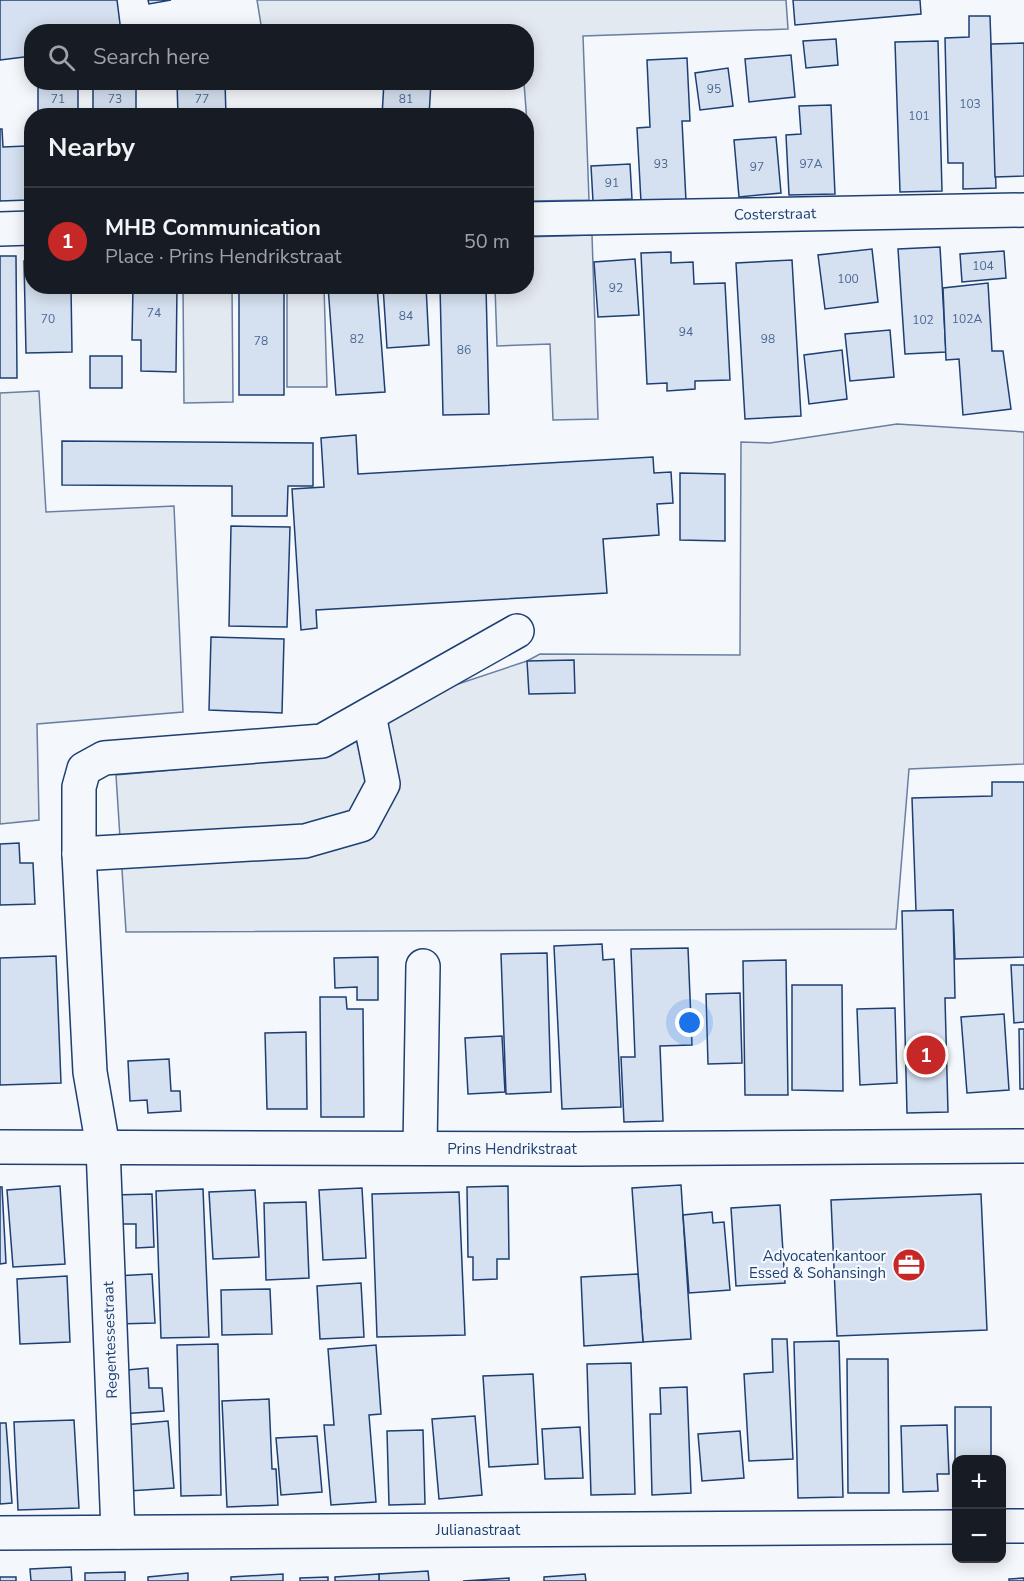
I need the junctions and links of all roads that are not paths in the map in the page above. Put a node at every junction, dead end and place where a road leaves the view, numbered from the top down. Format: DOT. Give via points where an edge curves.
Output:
graph roads {
  1 [pos="1024,210"];
  2 [pos="534,219"];
  3 [pos="24,228"];
  4 [pos="0,229"];
  5 [pos="517,631"];
  6 [pos="369,715"];
  7 [pos="80,854"];
  8 [pos="423,966"];
  9 [pos="1024,1146"];
  10 [pos="0,1147"];
  11 [pos="103,1147"];
  12 [pos="420,1149"];
  13 [pos="1006,1526"];
  14 [pos="1024,1526"];
  15 [pos="952,1527"];
  16 [pos="118,1532"];
  17 [pos="0,1533"];
  1 -- 2 [label="street, Costerstraat"];
  3 -- 4 [label="street"];
  5 -- 6 [label="street, Regentessestraat"];
  6 -- 7 [label="street, Regentessestraat" via="322,741 104,758 84,769 79,787"];
  6 -- 7 [label="street" via="383,784 361,825 305,841"];
  7 -- 11 [label="street, Regentessestraat" via="90,1072"];
  8 -- 12 [label="street"];
  9 -- 12 [label="street, Prins Hendrikstraat"];
  10 -- 11 [label="street, Prins Hendrikstraat"];
  11 -- 12 [label="street, Prins Hendrikstraat"];
  11 -- 16 [label="street, Regentessestraat"];
  13 -- 14 [label="street"];
  15 -- 16 [label="street, Julianastraat"];
  16 -- 17 [label="street, Julianastraat"];
}
